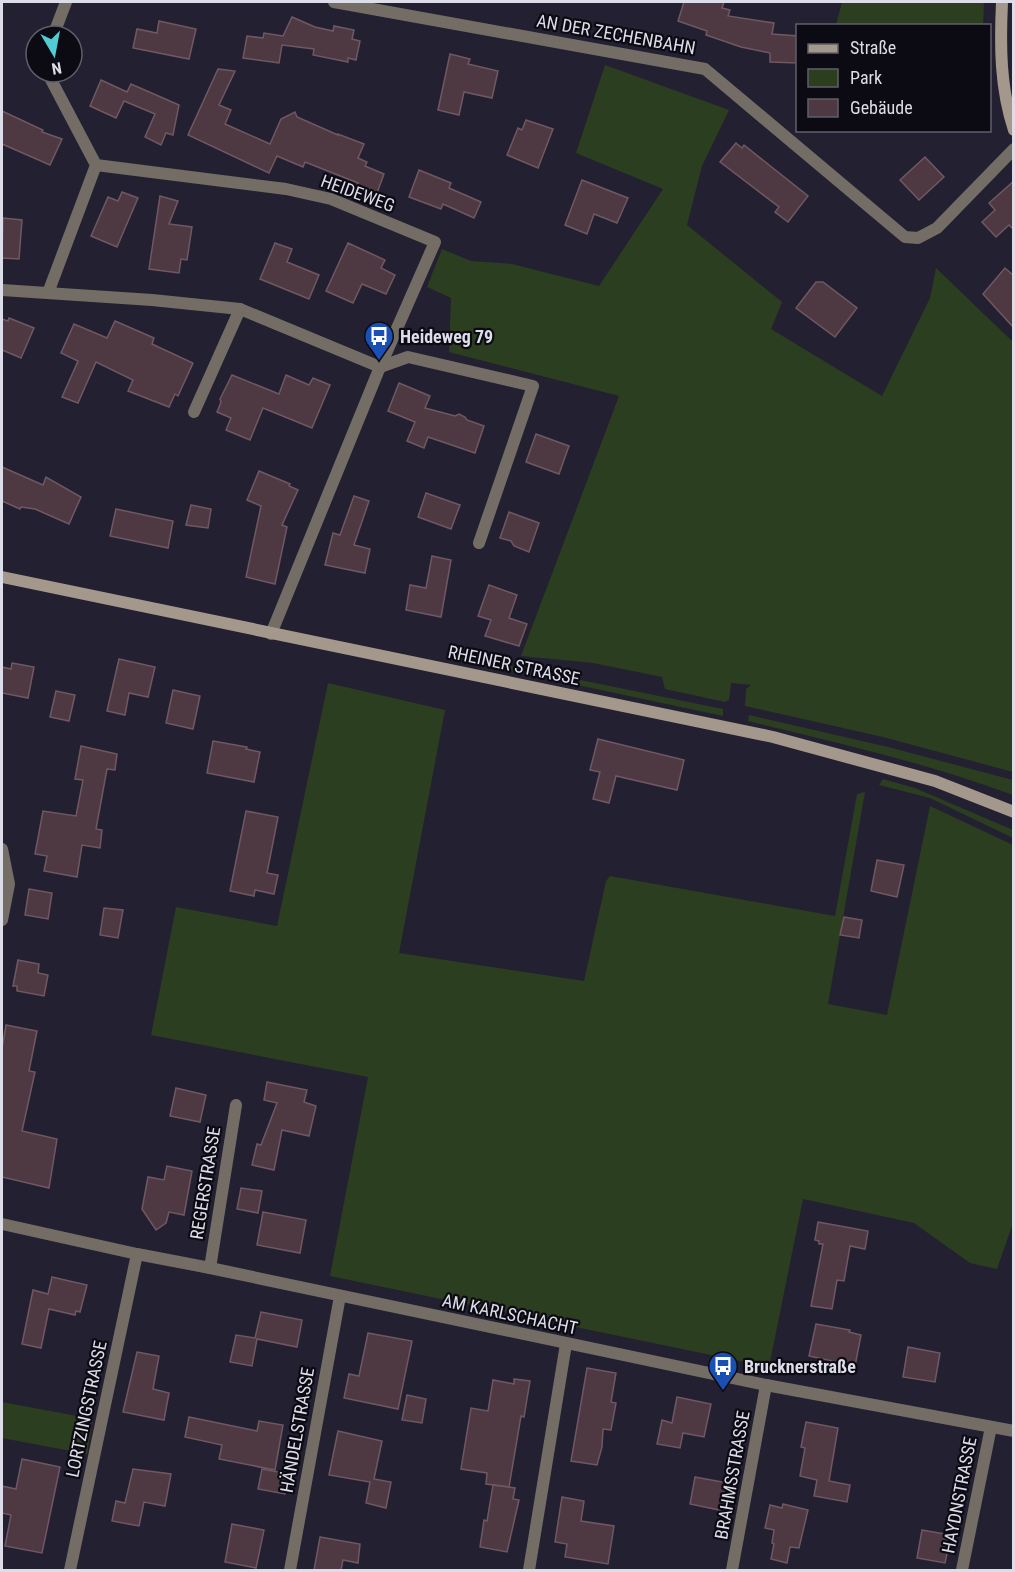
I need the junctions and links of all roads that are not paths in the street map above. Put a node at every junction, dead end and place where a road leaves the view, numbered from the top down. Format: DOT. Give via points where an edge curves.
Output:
graph roads {
  1 [pos="66,2"];
  2 [pos="334,2"];
  3 [pos="1002,2"];
  4 [pos="58,24"];
  5 [pos="53,84"];
  6 [pos="1014,130"];
  7 [pos="1014,149"];
  8 [pos="96,165"];
  9 [pos="2,290"];
  10 [pos="48,292"];
  11 [pos="240,309"];
  12 [pos="380,367"];
  13 [pos="194,412"];
  14 [pos="479,543"];
  15 [pos="2,577"];
  16 [pos="271,633"];
  17 [pos="1014,812"];
  18 [pos="2,849"];
  19 [pos="2,920"];
  20 [pos="236,1105"];
  21 [pos="2,1224"];
  22 [pos="137,1254"];
  23 [pos="210,1268"];
  24 [pos="340,1296"];
  25 [pos="566,1344"];
  26 [pos="766,1385"];
  27 [pos="991,1427"];
  28 [pos="1014,1431"];
  29 [pos="70,1570"];
  30 [pos="290,1570"];
  31 [pos="529,1570"];
  32 [pos="732,1570"];
  33 [pos="962,1570"];
  1 -- 4 [label="street"];
  2 -- 7 [label="street, AN DER ZECHENBAHN" via="705,69 904,237 918,238 937,228"];
  3 -- 6 [label="main road" via="1001,71"];
  5 -- 8 [label="street"];
  8 -- 10 [label="street"];
  8 -- 12 [label="street, HEIDEWEG" via="286,189 331,199 435,242"];
  9 -- 10 [label="street"];
  10 -- 11 [label="street"];
  11 -- 12 [label="street"];
  11 -- 13 [label="street"];
  12 -- 14 [label="street" via="408,357 533,386"];
  12 -- 16 [label="street, HEIDEWEG"];
  15 -- 16 [label="main road, RHEINER STRASSE"];
  16 -- 17 [label="main road, RHEINER STRASSE" via="773,737 935,781"];
  18 -- 19 [label="street" via="9,884"];
  20 -- 23 [label="street, REGERSTRASSE"];
  21 -- 22 [label="street, AM KARLSCHACHT"];
  22 -- 23 [label="street, AM KARLSCHACHT"];
  22 -- 29 [label="street, LORTZINGSTRASSE"];
  23 -- 24 [label="street, AM KARLSCHACHT"];
  24 -- 25 [label="street, AM KARLSCHACHT"];
  24 -- 30 [label="street, HÄNDELSTRASSE"];
  25 -- 26 [label="street, AM KARLSCHACHT"];
  25 -- 31 [label="street"];
  26 -- 27 [label="street, AM KARLSCHACHT"];
  26 -- 32 [label="street, BRAHMSSTRASSE"];
  27 -- 28 [label="street, AM KARLSCHACHT"];
  27 -- 33 [label="street, HAYDNSTRASSE"];
}
